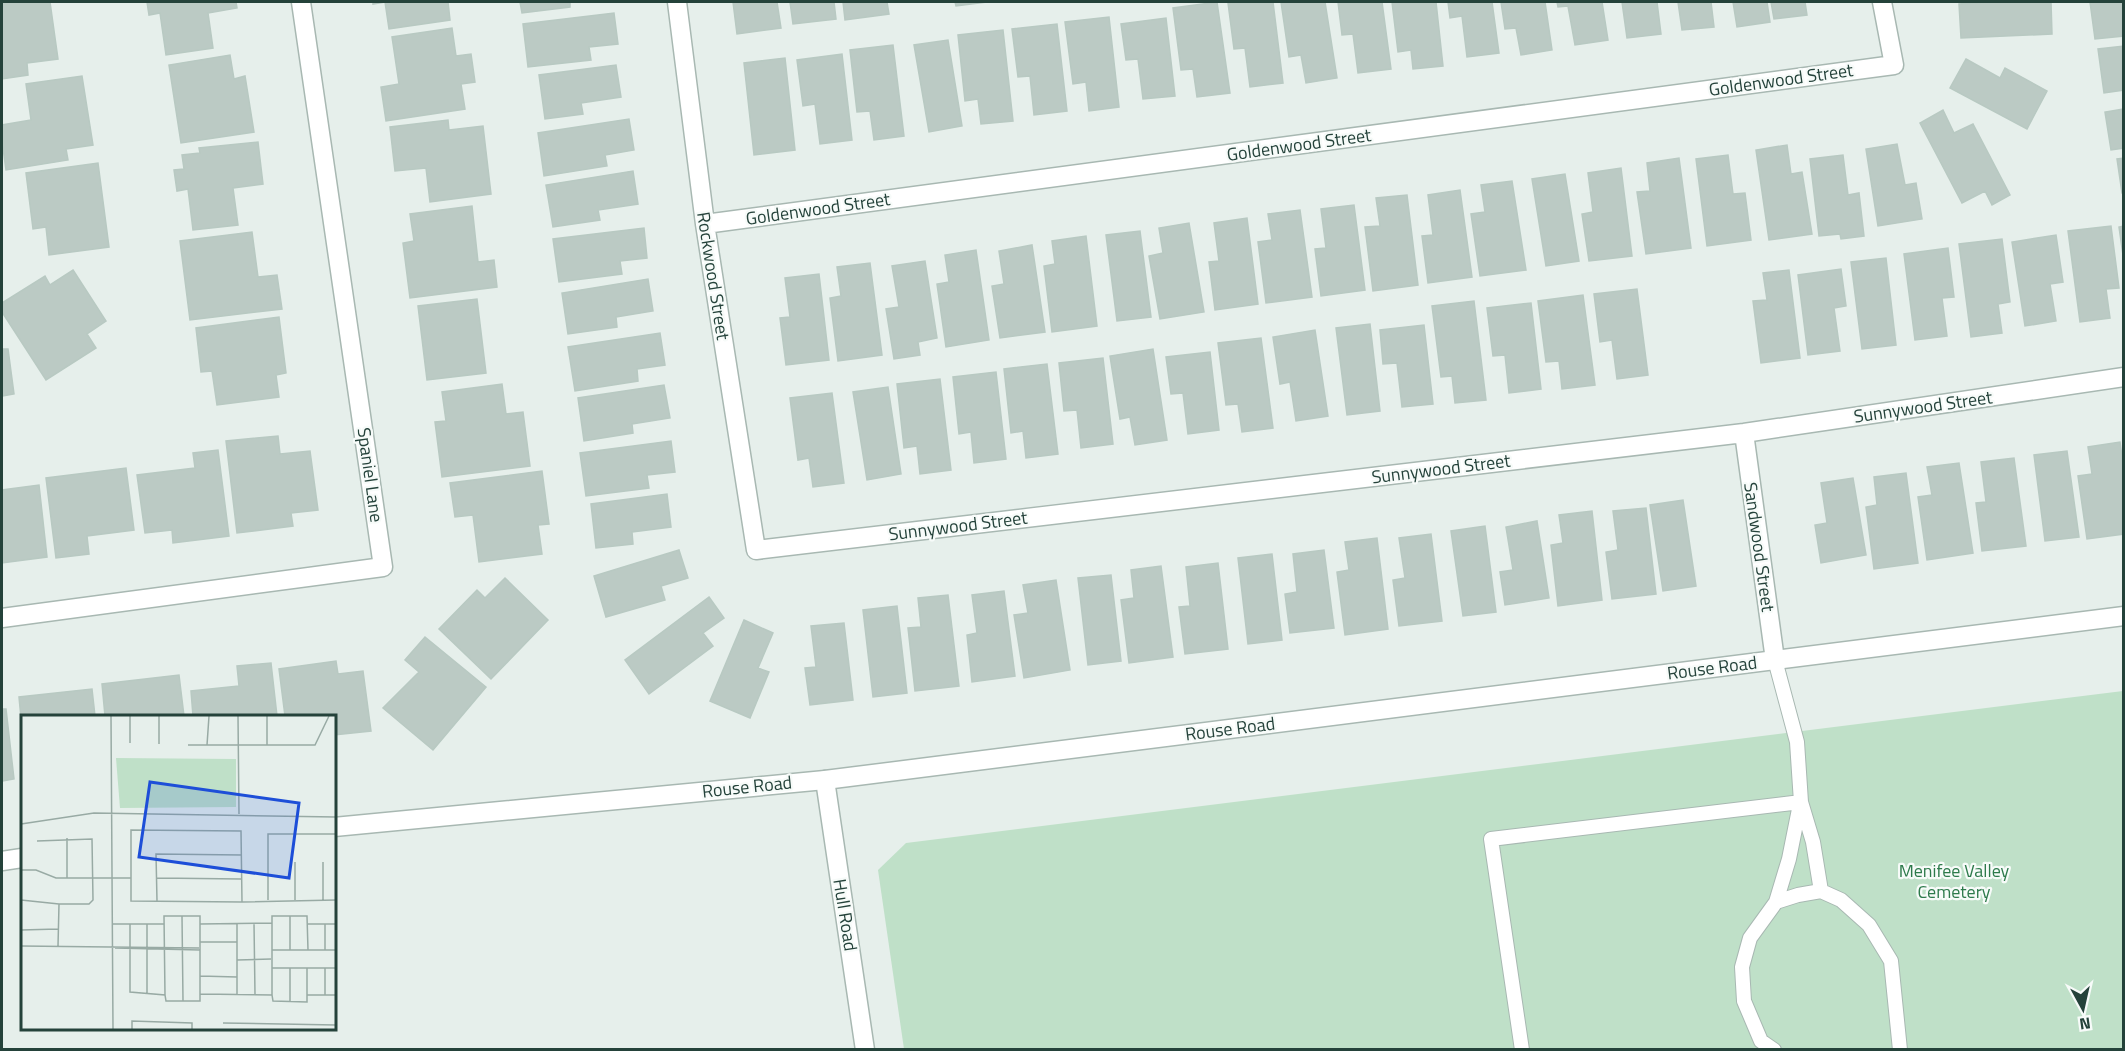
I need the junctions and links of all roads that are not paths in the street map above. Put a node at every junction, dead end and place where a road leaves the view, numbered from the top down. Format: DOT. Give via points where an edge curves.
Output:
graph roads {
  1 [pos="301,2"];
  2 [pos="676,2"];
  3 [pos="1882,2"];
  4 [pos="705,224"];
  5 [pos="2124,377"];
  6 [pos="1744,433"];
  7 [pos="756,550"];
  8 [pos="2124,616"];
  9 [pos="2,618"];
  10 [pos="1775,660"];
  11 [pos="825,780"];
  12 [pos="1801,802"];
  13 [pos="336,827"];
  14 [pos="21,858"];
  15 [pos="2,861"];
  16 [pos="1821,891"];
  17 [pos="1776,902"];
  18 [pos="865,1050"];
  19 [pos="1522,1050"];
  20 [pos="1774,1050"];
  21 [pos="1900,1050"];
  1 -- 9 [label="street, Spaniel Lane" via="383,567"];
  2 -- 4 [label="street, Rockwood Street"];
  3 -- 4 [label="street, Goldenwood Street" via="1894,65"];
  4 -- 7 [label="street, Rockwood Street"];
  5 -- 6 [label="street, Sunnywood Street"];
  6 -- 7 [label="street, Sunnywood Street"];
  6 -- 10 [label="street, Sandwood Street"];
  8 -- 10 [label="street, Rouse Road"];
  10 -- 11 [label="street, Rouse Road"];
  10 -- 12 [label="lane" via="1797,742"];
  11 -- 13 [label="street, Rouse Road"];
  11 -- 18 [label="street, Hull Road"];
  12 -- 16 [label="lane"];
  12 -- 17 [label="lane"];
  12 -- 19 [label="lane" via="1491,839"];
  14 -- 15 [label="street"];
  16 -- 17 [label="lane"];
  16 -- 21 [label="lane" via="1841,900 1869,925 1891,961"];
  17 -- 20 [label="lane" via="1750,938 1742,967 1744,1000 1761,1041"];
}
